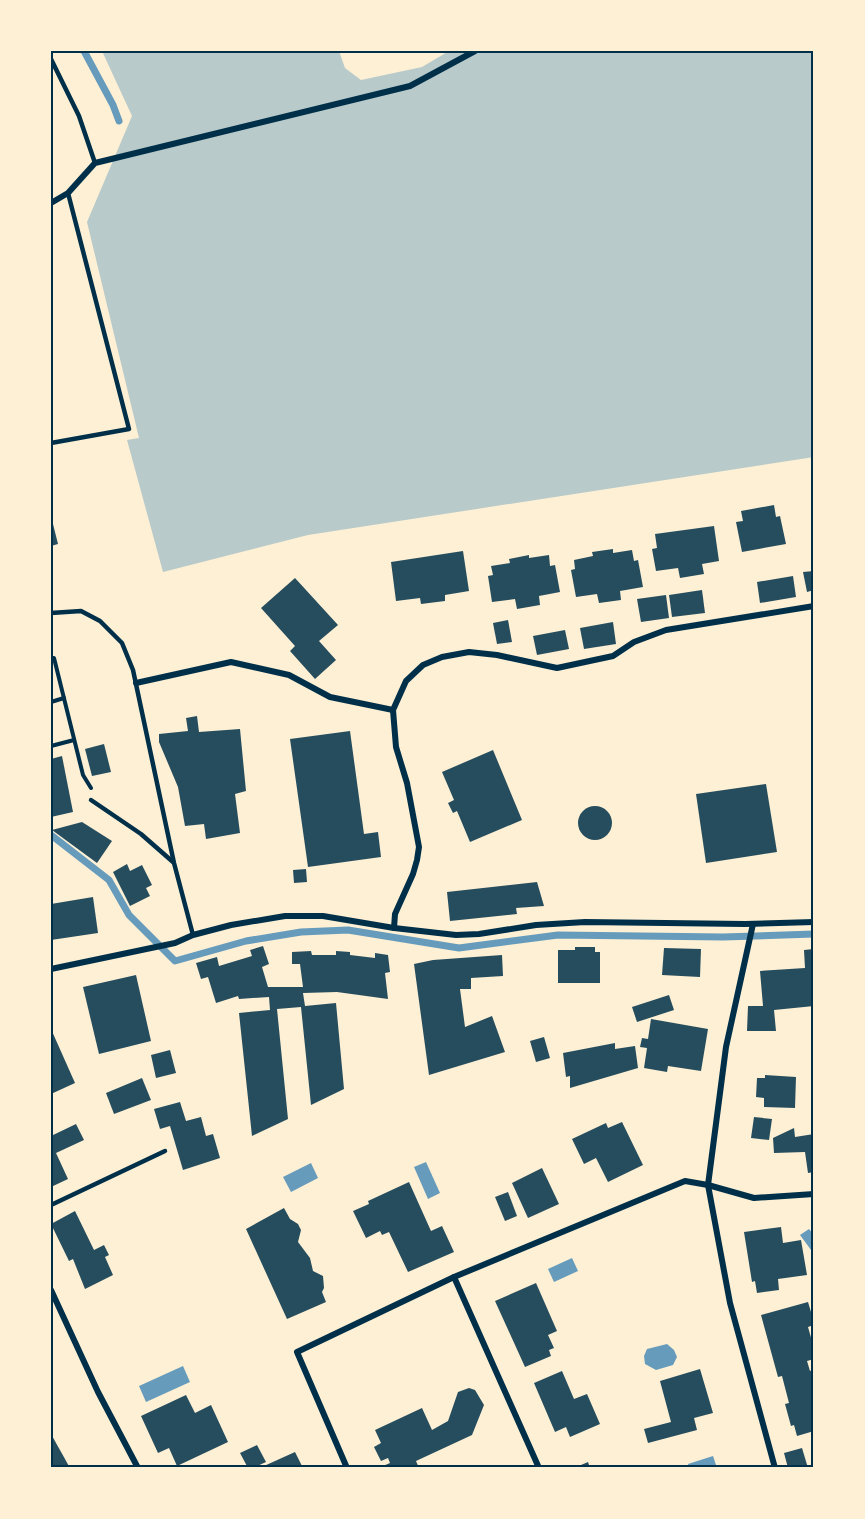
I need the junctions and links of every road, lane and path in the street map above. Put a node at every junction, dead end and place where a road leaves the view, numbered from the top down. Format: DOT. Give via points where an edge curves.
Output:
graph roads {
  1 [pos="475,51"];
  2 [pos="51,59"];
  3 [pos="95,163"];
  4 [pos="68,193"];
  5 [pos="51,203"];
  6 [pos="51,443"];
  7 [pos="814,606"];
  8 [pos="51,613"];
  9 [pos="51,658"];
  10 [pos="136,682"];
  11 [pos="64,698"];
  12 [pos="51,702"];
  13 [pos="393,710"];
  14 [pos="74,740"];
  15 [pos="51,746"];
  16 [pos="91,801"];
  17 [pos="174,863"];
  18 [pos="814,922"];
  19 [pos="753,924"];
  20 [pos="394,928"];
  21 [pos="193,935"];
  22 [pos="51,969"];
  23 [pos="165,1151"];
  24 [pos="708,1185"];
  25 [pos="814,1194"];
  26 [pos="51,1204"];
  27 [pos="454,1277"];
  28 [pos="51,1290"];
  29 [pos="138,1468"];
  30 [pos="347,1468"];
  31 [pos="539,1468"];
  32 [pos="775,1468"];
  1 -- 3 [label="street" via="410,86"];
  2 -- 3 [label="lane" via="79,116"];
  3 -- 4 [label="street"];
  4 -- 5 [label="street"];
  4 -- 6 [label="lane" via="129,429"];
  7 -- 13 [label="street" via="666,630 634,642 613,656 556,668 469,652 442,657 423,665 406,681"];
  8 -- 10 [label="lane" via="81,611 100,621 122,643"];
  9 -- 11 [label="path"];
  10 -- 13 [label="street" via="231,662 289,675 330,697"];
  10 -- 17 [label="lane"];
  11 -- 12 [label="path"];
  11 -- 14 [label="path"];
  13 -- 20 [label="street" via="396,747 419,848 395,914"];
  14 -- 15 [label="path"];
  14 -- 16 [label="path" via="83,775 91,787"];
  16 -- 17 [label="lane" via="141,834"];
  17 -- 21 [label="lane"];
  18 -- 19 [label="street"];
  19 -- 20 [label="street" via="585,922 456,935"];
  19 -- 24 [label="street" via="726,1047"];
  20 -- 21 [label="street" via="323,916 285,916"];
  21 -- 22 [label="street" via="152,948"];
  23 -- 26 [label="lane"];
  24 -- 25 [label="street" via="754,1198"];
  24 -- 27 [label="street" via="685,1181"];
  24 -- 32 [label="street" via="730,1303"];
  27 -- 30 [label="street" via="297,1352"];
  27 -- 31 [label="street"];
  28 -- 29 [label="street"];
}
